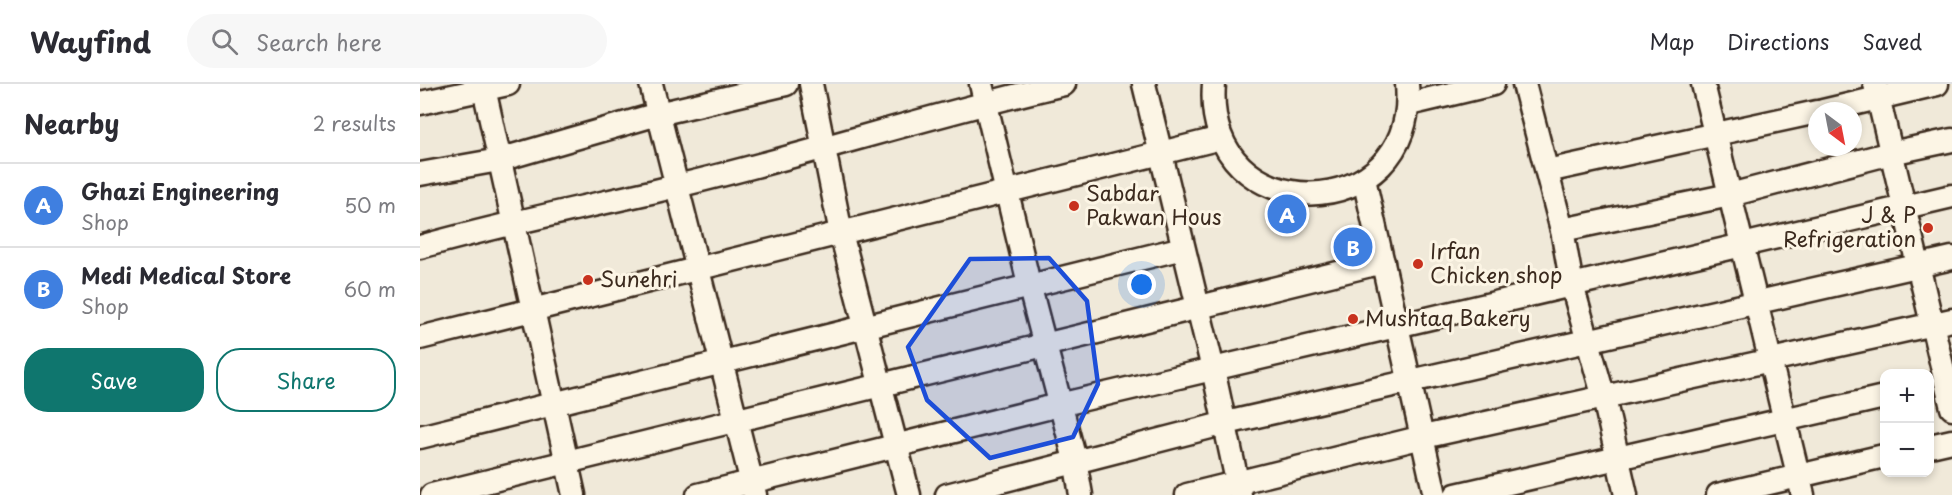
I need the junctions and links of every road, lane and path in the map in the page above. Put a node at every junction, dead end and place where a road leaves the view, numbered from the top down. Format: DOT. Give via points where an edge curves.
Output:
graph roads {
  1 [pos="508,84"];
  2 [pos="651,84"];
  3 [pos="786,84"];
  4 [pos="811,84"];
  5 [pos="1064,84"];
  6 [pos="1144,84"];
  7 [pos="1214,84"];
  8 [pos="1493,84"];
  9 [pos="1524,84"];
  10 [pos="1703,84"];
  11 [pos="1937,84"];
  12 [pos="484,87"];
  13 [pos="1877,91"];
  14 [pos="982,93"];
  15 [pos="1408,94"];
  16 [pos="1847,102"];
  17 [pos="420,103"];
  18 [pos="658,114"];
  19 [pos="1808,114"];
  20 [pos="1715,135"];
  21 [pos="1221,138"];
  22 [pos="1952,140"];
  23 [pos="822,148"];
  24 [pos="1161,153"];
  25 [pos="1891,153"];
  26 [pos="499,159"];
  27 [pos="1547,171"];
  28 [pos="420,174"];
  29 [pos="1364,179"];
  30 [pos="677,186"];
  31 [pos="1006,192"];
  32 [pos="1730,195"];
  33 [pos="1952,196"];
  34 [pos="1904,207"];
  35 [pos="514,221"];
  36 [pos="1562,230"];
  37 [pos="841,233"];
  38 [pos="1742,245"];
  39 [pos="420,247"];
  40 [pos="1183,248"];
  41 [pos="1952,258"];
  42 [pos="1383,262"];
  43 [pos="1918,265"];
  44 [pos="697,269"];
  45 [pos="1572,285"];
  46 [pos="1030,288"];
  47 [pos="1756,302"];
  48 [pos="1199,307"];
  49 [pos="534,309"];
  50 [pos="1942,322"];
  51 [pos="1397,326"];
  52 [pos="865,329"];
  53 [pos="420,338"];
  54 [pos="1589,340"];
  55 [pos="1047,345"];
  56 [pos="1770,360"];
  57 [pos="721,364"];
  58 [pos="1213,369"];
  59 [pos="1410,380"];
  60 [pos="1942,384"];
  61 [pos="879,386"];
  62 [pos="1604,398"];
  63 [pos="1880,398"];
  64 [pos="554,405"];
  65 [pos="1059,405"];
  66 [pos="1952,408"];
  67 [pos="1785,420"];
  68 [pos="735,422"];
  69 [pos="1226,423"];
  70 [pos="420,437"];
  71 [pos="1422,437"];
  72 [pos="1952,441"];
  73 [pos="1934,445"];
  74 [pos="895,446"];
  75 [pos="1880,457"];
  76 [pos="1616,458"];
  77 [pos="1075,460"];
  78 [pos="566,464"];
  79 [pos="1801,486"];
  80 [pos="754,489"];
  81 [pos="1239,489"];
  82 [pos="432,495"];
  83 [pos="574,495"];
  84 [pos="698,495"];
  85 [pos="909,495"];
  86 [pos="947,495"];
  87 [pos="1081,495"];
  88 [pos="1187,495"];
  89 [pos="1435,495"];
  90 [pos="1456,495"];
  91 [pos="1626,495"];
  92 [pos="1718,495"];
  1 -- 12 [label="street"];
  2 -- 18 [label="street"];
  3 -- 18 [label="street"];
  4 -- 23 [label="street"];
  5 -- 14 [label="street"];
  6 -- 24 [label="street"];
  7 -- 21 [label="street" via="1212,106"];
  8 -- 15 [label="street"];
  9 -- 27 [label="street"];
  10 -- 20 [label="street"];
  11 -- 13 [label="street"];
  12 -- 17 [label="street"];
  12 -- 26 [label="street"];
  13 -- 16 [label="street"];
  13 -- 25 [label="street"];
  14 -- 23 [label="street"];
  14 -- 31 [label="street"];
  15 -- 29 [label="street" via="1402,133 1387,159"];
  18 -- 26 [label="street"];
  18 -- 30 [label="street"];
  19 -- 20 [label="street"];
  20 -- 27 [label="street"];
  20 -- 32 [label="street"];
  21 -- 24 [label="street"];
  21 -- 29 [label="street" via="1240,166 1267,186 1299,195 1333,193"];
  22 -- 25 [label="street"];
  23 -- 30 [label="street"];
  23 -- 37 [label="street"];
  24 -- 31 [label="street"];
  24 -- 40 [label="street"];
  25 -- 32 [label="street"];
  25 -- 34 [label="street"];
  26 -- 28 [label="street"];
  26 -- 35 [label="street"];
  27 -- 36 [label="street"];
  29 -- 42 [label="street"];
  30 -- 35 [label="street"];
  30 -- 44 [label="street"];
  31 -- 37 [label="street"];
  31 -- 46 [label="street"];
  32 -- 36 [label="street"];
  32 -- 38 [label="street"];
  33 -- 34 [label="street"];
  34 -- 38 [label="street"];
  34 -- 43 [label="street"];
  35 -- 39 [label="street"];
  35 -- 49 [label="street"];
  36 -- 45 [label="street"];
  37 -- 44 [label="street"];
  37 -- 52 [label="street"];
  38 -- 45 [label="street"];
  38 -- 47 [label="street"];
  40 -- 46 [label="street"];
  40 -- 48 [label="street"];
  41 -- 43 [label="street"];
  42 -- 48 [label="street"];
  42 -- 51 [label="street"];
  43 -- 47 [label="street"];
  43 -- 50 [label="street"];
  44 -- 49 [label="street"];
  44 -- 57 [label="street"];
  45 -- 51 [label="street"];
  45 -- 54 [label="street"];
  46 -- 52 [label="street"];
  46 -- 55 [label="street"];
  47 -- 54 [label="street"];
  47 -- 56 [label="street"];
  48 -- 55 [label="street"];
  48 -- 58 [label="street"];
  49 -- 53 [label="street"];
  49 -- 64 [label="street"];
  50 -- 56 [label="street"];
  50 -- 60 [label="street"];
  51 -- 58 [label="street"];
  51 -- 59 [label="street"];
  52 -- 57 [label="street"];
  52 -- 61 [label="street"];
  54 -- 59 [label="street"];
  54 -- 62 [label="street"];
  55 -- 61 [label="street"];
  55 -- 65 [label="street"];
  56 -- 62 [label="street"];
  56 -- 67 [label="street"];
  57 -- 64 [label="street"];
  57 -- 68 [label="street"];
  58 -- 65 [label="street"];
  58 -- 69 [label="street"];
  59 -- 69 [label="street"];
  59 -- 71 [label="street"];
  60 -- 66 [label="street"];
  61 -- 68 [label="street"];
  61 -- 74 [label="street"];
  62 -- 71 [label="street"];
  62 -- 76 [label="street"];
  63 -- 67 [label="street"];
  64 -- 70 [label="street"];
  64 -- 78 [label="street"];
  65 -- 74 [label="street"];
  65 -- 77 [label="street"];
  67 -- 76 [label="street"];
  67 -- 79 [label="street"];
  68 -- 78 [label="street"];
  68 -- 80 [label="street"];
  69 -- 77 [label="street"];
  69 -- 81 [label="street"];
  71 -- 81 [label="street"];
  71 -- 89 [label="street"];
  72 -- 73 [label="street"];
  74 -- 80 [label="street"];
  74 -- 85 [label="street"];
  75 -- 79 [label="street"];
  76 -- 90 [label="street"];
  76 -- 91 [label="street"];
  77 -- 86 [label="street"];
  77 -- 87 [label="street"];
  78 -- 82 [label="street"];
  78 -- 83 [label="street"];
  79 -- 92 [label="street"];
  80 -- 84 [label="street"];
  81 -- 88 [label="street"];
}
